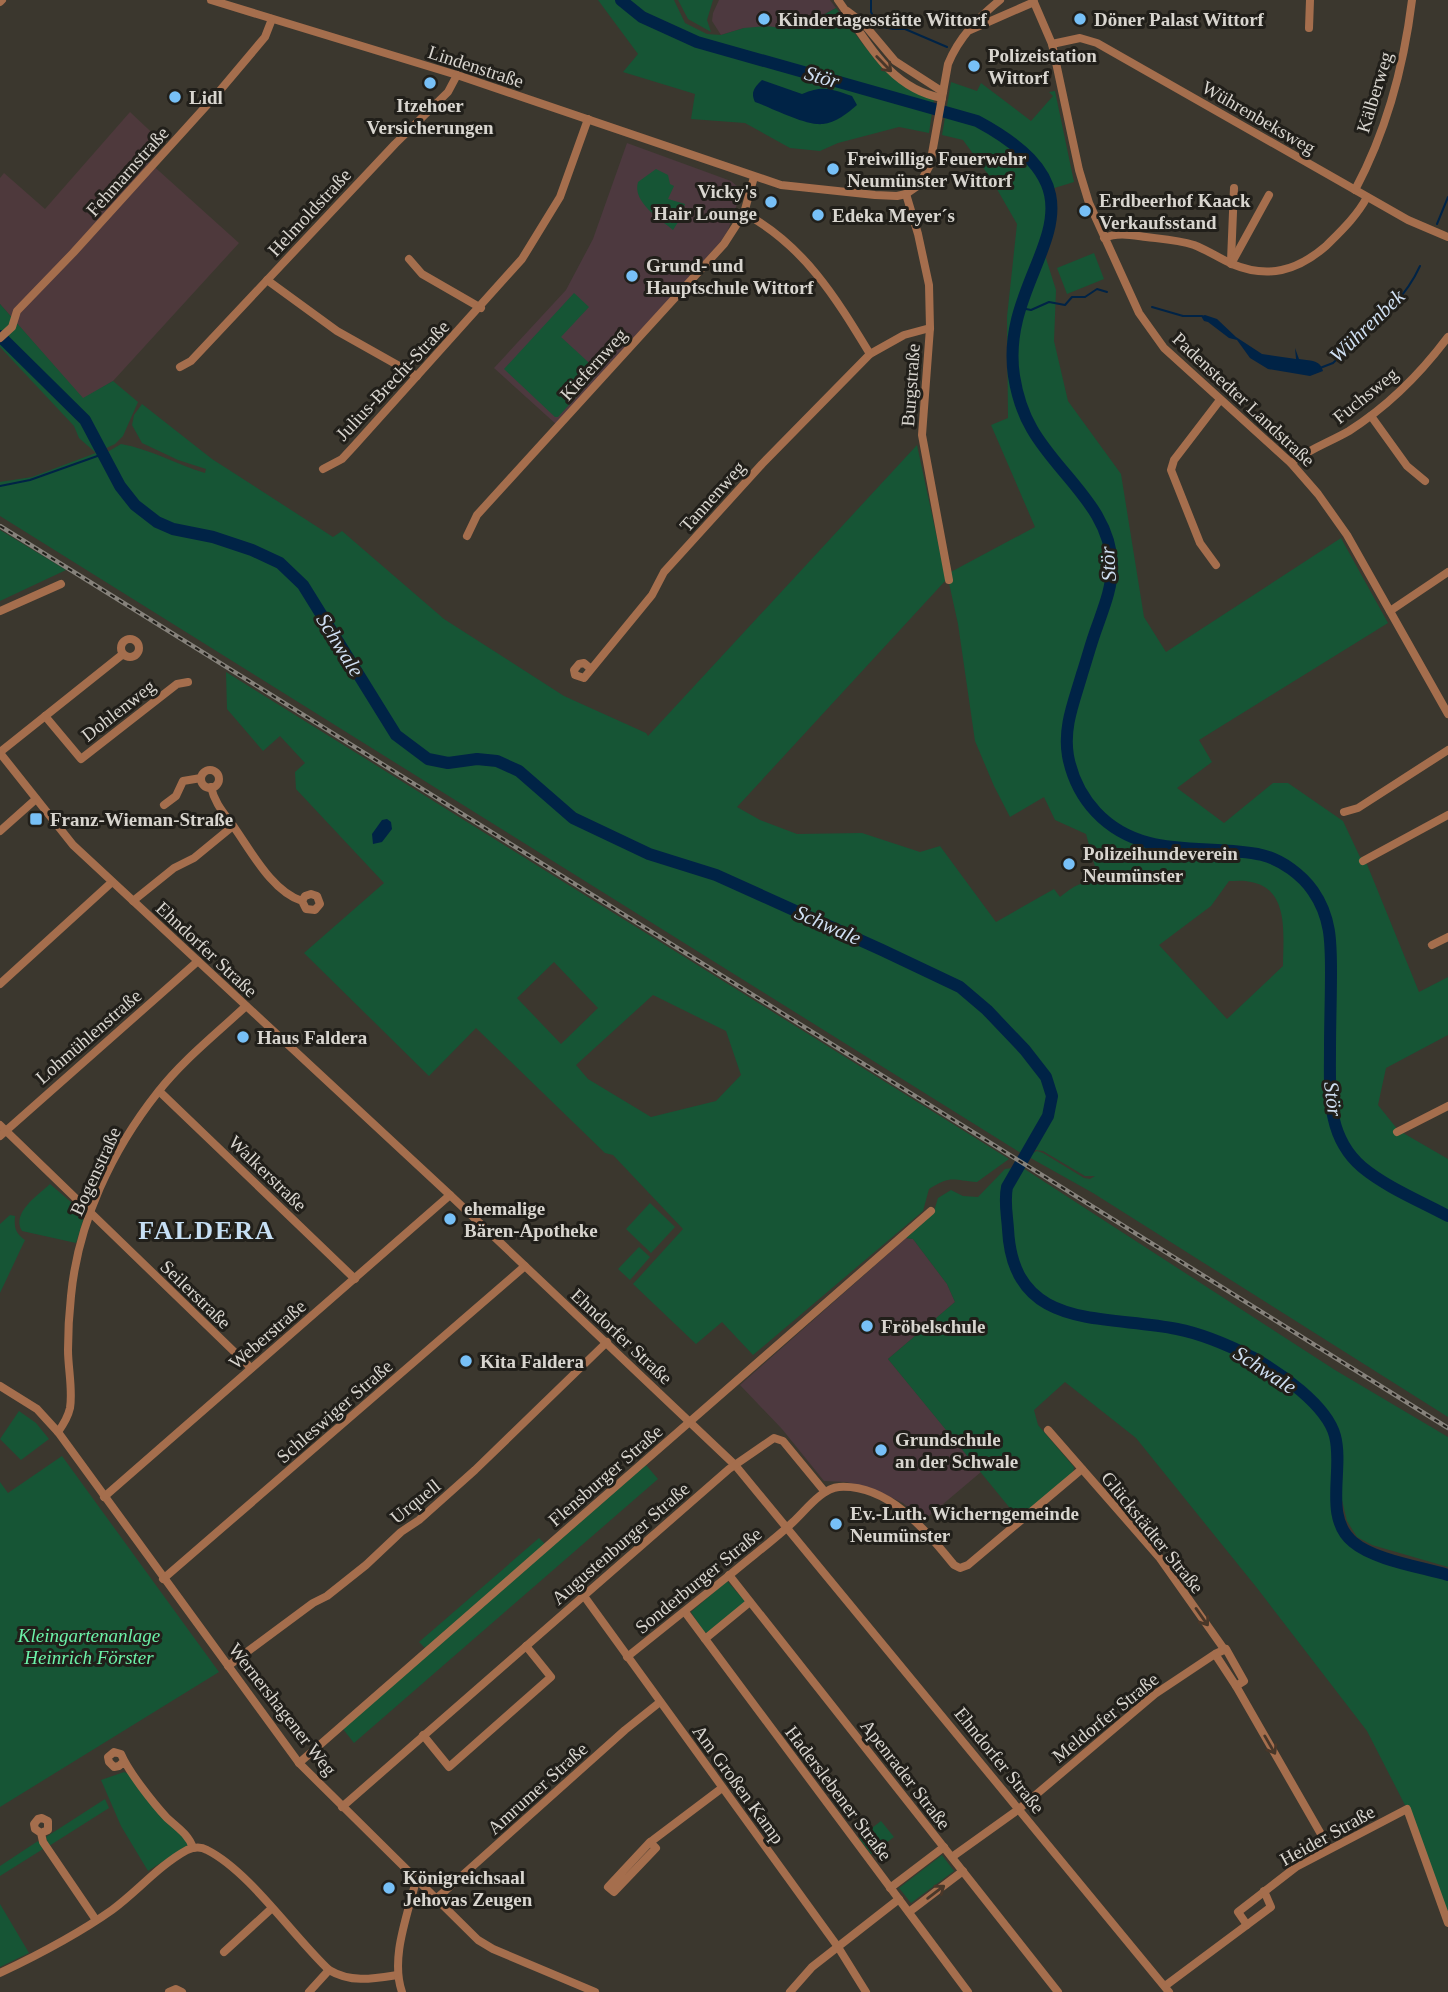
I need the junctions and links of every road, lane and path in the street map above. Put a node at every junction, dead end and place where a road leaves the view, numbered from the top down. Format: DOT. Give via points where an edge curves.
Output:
graph roads {
  1 [pos="211,0"];
  2 [pos="838,0"];
  3 [pos="1000,0"];
  4 [pos="1310,0"];
  5 [pos="1412,0"];
  6 [pos="1034,1"];
  7 [pos="272,19"];
  8 [pos="1309,28"];
  9 [pos="967,31"];
  10 [pos="1052,44"];
  11 [pos="457,75"];
  12 [pos="942,97"];
  13 [pos="588,119"];
  14 [pos="754,177"];
  15 [pos="1234,188"];
  16 [pos="1355,190"];
  17 [pos="906,194"];
  18 [pos="1269,195"];
  19 [pos="1367,197"];
  20 [pos="744,213"];
  21 [pos="1448,237"];
  22 [pos="1104,238"];
  23 [pos="409,259"];
  24 [pos="1231,264"];
  25 [pos="267,280"];
  26 [pos="481,308"];
  27 [pos="930,328"];
  28 [pos="1448,337"];
  29 [pos="0,338"];
  30 [pos="870,354"];
  31 [pos="180,367"];
  32 [pos="417,376"];
  33 [pos="1220,400"];
  34 [pos="1371,416"];
  35 [pos="1291,463"];
  36 [pos="323,469"];
  37 [pos="1425,481"];
  38 [pos="467,536"];
  39 [pos="1216,565"];
  40 [pos="1448,572"];
  41 [pos="949,580"];
  42 [pos="61,584"];
  43 [pos="0,611"];
  44 [pos="1390,611"];
  45 [pos="123,654"];
  46 [pos="591,669"];
  47 [pos="188,682"];
  48 [pos="1445,702"];
  49 [pos="1448,715"];
  50 [pos="45,716"];
  51 [pos="1448,751"];
  52 [pos="0,752"];
  53 [pos="201,778"];
  54 [pos="211,788"];
  55 [pos="36,799"];
  56 [pos="164,805"];
  57 [pos="1344,812"];
  58 [pos="1448,815"];
  59 [pos="233,826"];
  60 [pos="0,831"];
  61 [pos="1363,861"];
  62 [pos="112,882"];
  63 [pos="133,901"];
  64 [pos="302,901"];
  65 [pos="1448,937"];
  66 [pos="1432,945"];
  67 [pos="198,961"];
  68 [pos="0,984"];
  69 [pos="246,1006"];
  70 [pos="159,1091"];
  71 [pos="1448,1106"];
  72 [pos="2,1130"];
  73 [pos="1397,1132"];
  74 [pos="450,1195"];
  75 [pos="931,1211"];
  76 [pos="89,1213"];
  77 [pos="526,1266"];
  78 [pos="355,1279"];
  79 [pos="607,1342"];
  80 [pos="251,1368"];
  81 [pos="0,1386"];
  82 [pos="691,1421"];
  83 [pos="1048,1430"];
  84 [pos="58,1432"];
  85 [pos="735,1465"];
  86 [pos="1082,1469"];
  87 [pos="825,1492"];
  88 [pos="104,1497"];
  89 [pos="788,1527"];
  90 [pos="729,1575"];
  91 [pos="163,1579"];
  92 [pos="584,1596"];
  93 [pos="750,1602"];
  94 [pos="685,1612"];
  95 [pos="705,1639"];
  96 [pos="526,1646"];
  97 [pos="1224,1649"];
  98 [pos="1215,1654"];
  99 [pos="627,1657"];
  100 [pos="228,1666"];
  101 [pos="1236,1686"];
  102 [pos="660,1702"];
  103 [pos="423,1735"];
  104 [pos="123,1762"];
  105 [pos="299,1763"];
  106 [pos="722,1788"];
  107 [pos="342,1807"];
  108 [pos="1019,1809"];
  109 [pos="41,1833"];
  110 [pos="650,1842"];
  111 [pos="944,1847"];
  112 [pos="193,1848"];
  113 [pos="1329,1848"];
  114 [pos="952,1857"];
  115 [pos="963,1871"];
  116 [pos="416,1880"];
  117 [pos="890,1888"];
  118 [pos="1264,1891"];
  119 [pos="436,1899"];
  120 [pos="899,1899"];
  121 [pos="271,1909"];
  122 [pos="909,1912"];
  123 [pos="96,1920"];
  124 [pos="1448,1923"];
  125 [pos="1247,1926"];
  126 [pos="838,1947"];
  127 [pos="224,1952"];
  128 [pos="329,1970"];
  129 [pos="0,1973"];
  130 [pos="397,1975"];
  131 [pos="1167,1989"];
  132 [pos="169,1992"];
  133 [pos="182,1992"];
  134 [pos="309,1992"];
  135 [pos="402,1992"];
  136 [pos="595,1992"];
  137 [pos="790,1992"];
  138 [pos="866,1992"];
  139 [pos="968,1992"];
  140 [pos="1058,1992"];
  1 -- 7 [label="street, Lindenstraße"];
  2 -- 12 [label="street" via="895,61"];
  3 -- 9 [label="street"];
  4 -- 8 [label="street"];
  5 -- 16 [label="street, Kälberweg" via="1391,103"];
  6 -- 9 [label="street"];
  6 -- 10 [label="street, Padenstedter Landstraße"];
  7 -- 11 [label="street, Lindenstraße"];
  7 -- 29 [label="street, Fehmarnstraße" via="265,37 240,68 17,311 12,327"];
  9 -- 12 [label="street" via="948,64"];
  10 -- 16 [label="street, Wührenbeksweg" via="1080,38 1097,43"];
  10 -- 22 [label="street, Padenstedter Landstraße" via="1079,170"];
  11 -- 13 [label="street, Lindenstraße"];
  11 -- 25 [label="street, Helmoldstraße" via="448,92"];
  12 -- 17 [label="street" via="926,174 919,186"];
  13 -- 14 [label="street, Lindenstraße"];
  13 -- 26 [label="street, Julius-Brecht-Straße" via="551,214 523,259"];
  14 -- 17 [label="street, Lindenstraße" via="805,188"];
  14 -- 20 [label="street, Kiefernweg"];
  15 -- 24 [label="street"];
  16 -- 19 [label="street, Wührenbeksweg"];
  17 -- 27 [label="street, Burgstraße" via="928,281"];
  18 -- 24 [label="street"];
  19 -- 21 [label="street, Wührenbeksweg"];
  19 -- 24 [label="street" via="1342,230 1294,268 1264,273"];
  20 -- 30 [label="street" via="775,233 813,268"];
  20 -- 38 [label="street, Kiefernweg" via="724,244 477,515"];
  22 -- 24 [label="street" via="1117,233 1176,240"];
  22 -- 33 [label="street, Padenstedter Landstraße" via="1149,328"];
  23 -- 26 [label="street, Julius-Brecht-Straße" via="422,274"];
  25 -- 31 [label="street, Helmoldstraße" via="191,361"];
  25 -- 32 [label="street" via="337,331"];
  26 -- 32 [label="street, Julius-Brecht-Straße"];
  27 -- 30 [label="street, Tannenweg" via="904,335"];
  27 -- 41 [label="street, Burgstraße" via="922,435"];
  28 -- 34 [label="street, Fuchsweg"];
  30 -- 46 [label="street, Tannenweg" via="664,572 652,595"];
  32 -- 36 [label="street, Julius-Brecht-Straße" via="341,459"];
  33 -- 35 [label="street, Padenstedter Landstraße"];
  33 -- 39 [label="street" via="1171,470 1200,543"];
  34 -- 35 [label="street, Fuchsweg"];
  34 -- 37 [label="street" via="1407,466"];
  35 -- 44 [label="street, Padenstedter Landstraße" via="1333,514"];
  40 -- 44 [label="street"];
  42 -- 43 [label="street"];
  44 -- 48 [label="street, Padenstedter Landstraße"];
  45 -- 50 [label="street"];
  47 -- 50 [label="street, Dohlenweg" via="177,684 81,759"];
  48 -- 49 [label="street, Padenstedter Landstraße"];
  50 -- 52 [label="street"];
  51 -- 57 [label="street" via="1358,808"];
  52 -- 55 [label="street, Ehndorfer Straße"];
  53 -- 54 [label="street"];
  53 -- 54 [label="street" via="207,771 216,772 218,783"];
  53 -- 56 [label="street" via="183,781 176,796"];
  54 -- 59 [label="street" via="217,806"];
  55 -- 60 [label="street"];
  55 -- 62 [label="street, Ehndorfer Straße" via="73,845"];
  58 -- 61 [label="street"];
  59 -- 63 [label="street"];
  59 -- 64 [label="street" via="267,875"];
  62 -- 63 [label="street, Ehndorfer Straße"];
  62 -- 68 [label="street"];
  63 -- 67 [label="street, Ehndorfer Straße"];
  65 -- 66 [label="street"];
  67 -- 69 [label="street, Ehndorfer Straße"];
  67 -- 72 [label="street, Lohmühlenstraße"];
  69 -- 70 [label="street, Bogenstraße"];
  69 -- 74 [label="street, Ehndorfer Straße"];
  70 -- 76 [label="street, Bogenstraße" via="132,1128"];
  70 -- 78 [label="street, Walkerstraße"];
  71 -- 73 [label="street"];
  72 -- 76 [label="street, Seilerstraße"];
  74 -- 77 [label="street, Ehndorfer Straße"];
  74 -- 78 [label="street, Weberstraße"];
  75 -- 82 [label="street, Flensburger Straße"];
  76 -- 80 [label="street, Seilerstraße"];
  76 -- 84 [label="street, Bogenstraße" via="71,1294 70,1406"];
  77 -- 79 [label="street, Ehndorfer Straße"];
  77 -- 91 [label="street, Schleswiger Straße"];
  78 -- 80 [label="street, Weberstraße"];
  79 -- 82 [label="street, Ehndorfer Straße"];
  79 -- 100 [label="street, Urquell" via="419,1520 327,1596"];
  80 -- 88 [label="street, Weberstraße"];
  81 -- 84 [label="street, Wernershagener Weg" via="37,1409"];
  82 -- 85 [label="street, Ehndorfer Straße"];
  82 -- 105 [label="street, Flensburger Straße"];
  83 -- 86 [label="street, Glückstädter Straße"];
  84 -- 88 [label="street, Wernershagener Weg"];
  85 -- 87 [label="street, Augustenburger Straße" via="774,1438 783,1441"];
  85 -- 89 [label="street, Ehndorfer Straße"];
  85 -- 92 [label="street, Augustenburger Straße"];
  86 -- 87 [label="street" via="960,1568 922,1526 881,1497 847,1487"];
  86 -- 97 [label="street, Glückstädter Straße, one-way" via="1159,1557"];
  87 -- 89 [label="street, Sonderburger Straße"];
  88 -- 91 [label="street, Wernershagener Weg"];
  89 -- 90 [label="street, Sonderburger Straße"];
  89 -- 108 [label="street, Ehndorfer Straße"];
  90 -- 93 [label="street, Apenrader Straße"];
  90 -- 94 [label="street, Sonderburger Straße"];
  91 -- 100 [label="street, Wernershagener Weg"];
  92 -- 96 [label="street, Augustenburger Straße"];
  92 -- 99 [label="street, Am Großen Kamp"];
  93 -- 95 [label="street"];
  93 -- 111 [label="street, Apenrader Straße"];
  94 -- 95 [label="street, Haderslebener Straße"];
  94 -- 99 [label="street, Sonderburger Straße"];
  95 -- 117 [label="street, Haderslebener Straße"];
  96 -- 103 [label="street, Augustenburger Straße"];
  96 -- 103 [label="street" via="551,1677 449,1767"];
  97 -- 98 [label="street"];
  97 -- 101 [label="street, Glückstädter Straße" via="1244,1681"];
  98 -- 101 [label="street, Glückstädter Straße"];
  98 -- 108 [label="street, Meldorfer Straße" via="1155,1694"];
  99 -- 102 [label="street, Am Großen Kamp"];
  100 -- 105 [label="street, Wernershagener Weg"];
  101 -- 113 [label="street, Glückstädter Straße, one-way"];
  102 -- 106 [label="street, Am Großen Kamp"];
  102 -- 119 [label="street, Amrumer Straße"];
  103 -- 107 [label="street, Augustenburger Straße"];
  104 -- 112 [label="street"];
  105 -- 107 [label="street, Wernershagener Weg"];
  106 -- 110 [label="street"];
  106 -- 126 [label="street, Am Großen Kamp"];
  107 -- 116 [label="street, Wernershagener Weg"];
  108 -- 114 [label="street, Meldorfer Straße"];
  108 -- 131 [label="street, Ehndorfer Straße"];
  109 -- 123 [label="street" via="57,1865"];
  110 -- 110 [label="street" via="656,1848 614,1892 608,1887"];
  111 -- 114 [label="street, Apenrader Straße"];
  111 -- 117 [label="street"];
  112 -- 121 [label="street" via="208,1850 226,1863"];
  112 -- 123 [label="street" via="162,1866"];
  113 -- 118 [label="street, Heider Straße"];
  113 -- 124 [label="street, Heider Straße" via="1407,1809"];
  114 -- 115 [label="street, Apenrader Straße"];
  122 -- 115 [label="street, one-way"];
  115 -- 140 [label="street, Apenrader Straße"];
  116 -- 119 [label="street, Wernershagener Weg"];
  116 -- 130 [label="street"];
  117 -- 120 [label="street, Haderslebener Straße"];
  118 -- 125 [label="street" via="1271,1907"];
  118 -- 125 [label="street, Heider Straße" via="1238,1912"];
  119 -- 136 [label="street, Wernershagener Weg" via="485,1945"];
  120 -- 122 [label="street, Haderslebener Straße"];
  120 -- 126 [label="street"];
  121 -- 127 [label="street"];
  121 -- 128 [label="street"];
  122 -- 139 [label="street, Haderslebener Straße"];
  123 -- 129 [label="street"];
  125 -- 131 [label="street"];
  126 -- 137 [label="street"];
  126 -- 138 [label="street, Am Großen Kamp"];
  128 -- 130 [label="street" via="356,1980"];
  128 -- 134 [label="street"];
  130 -- 135 [label="street"];
  132 -- 133 [label="street"];
}
